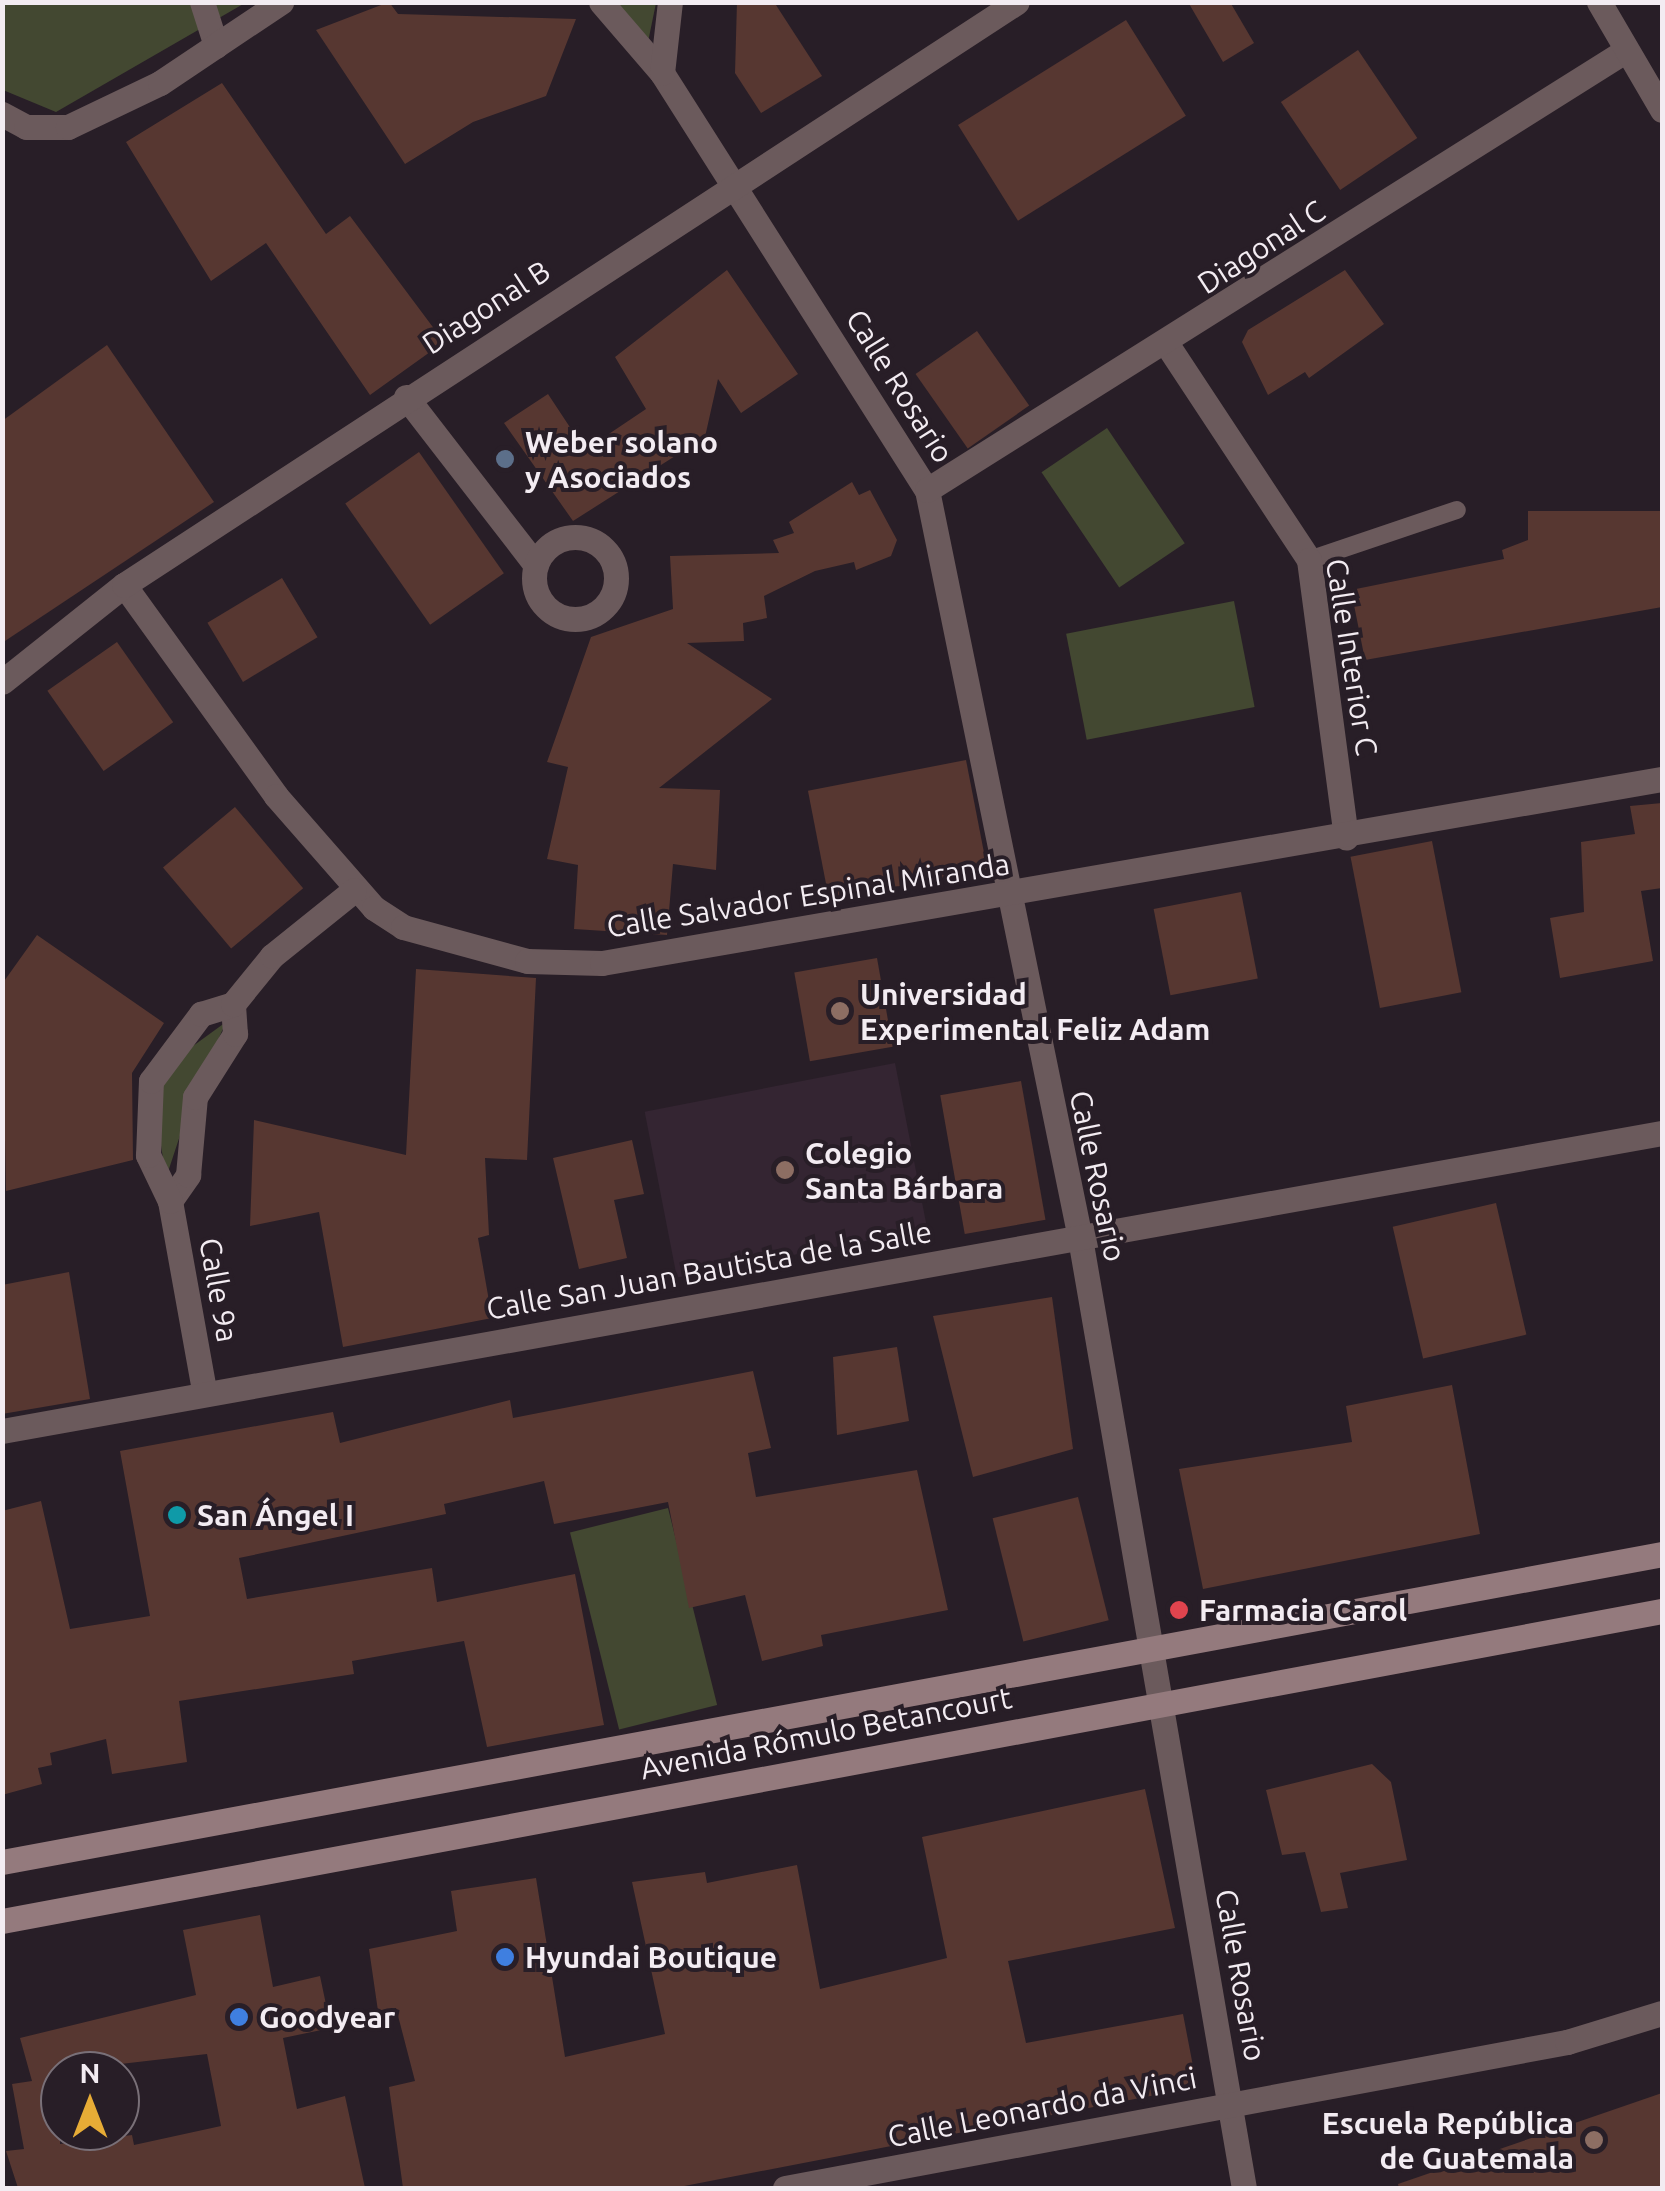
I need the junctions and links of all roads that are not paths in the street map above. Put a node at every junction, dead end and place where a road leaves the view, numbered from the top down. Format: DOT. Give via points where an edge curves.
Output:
graph roads {
  1 [pos="202,2"];
  2 [pos="281,2"];
  3 [pos="601,2"];
  4 [pos="670,2"];
  5 [pos="1017,2"];
  6 [pos="1599,2"];
  7 [pos="216,46"];
  8 [pos="1626,51"];
  9 [pos="662,73"];
  10 [pos="1662,110"];
  11 [pos="2,114"];
  12 [pos="736,184"];
  13 [pos="1168,346"];
  14 [pos="406,397"];
  15 [pos="927,490"];
  16 [pos="1457,510"];
  17 [pos="1310,560"];
  18 [pos="536,565"];
  19 [pos="124,585"];
  20 [pos="2,682"];
  21 [pos="1662,780"];
  22 [pos="1346,838"];
  23 [pos="354,890"];
  24 [pos="1003,895"];
  25 [pos="233,1004"];
  26 [pos="1662,1133"];
  27 [pos="170,1201"];
  28 [pos="1080,1238"];
  29 [pos="204,1390"];
  30 [pos="2,1430"];
  31 [pos="1662,1554"];
  32 [pos="1662,1611"];
  33 [pos="1152,1650"];
  34 [pos="1160,1703"];
  35 [pos="2,1862"];
  36 [pos="2,1921"];
  37 [pos="1662,2014"];
  38 [pos="1230,2104"];
  39 [pos="786,2188"];
  40 [pos="1244,2188"];
  1 -- 7 [label="street"];
  2 -- 7 [label="street"];
  3 -- 9 [label="street, Calle Rosario"];
  4 -- 9 [label="street"];
  5 -- 12 [label="street, Diagonal B"];
  6 -- 8 [label="street"];
  7 -- 11 [label="street" via="68,127 26,127"];
  8 -- 10 [label="street"];
  8 -- 13 [label="street, Diagonal C"];
  9 -- 12 [label="street, Calle Rosario"];
  12 -- 14 [label="street, Diagonal B"];
  12 -- 15 [label="street, Calle Rosario"];
  13 -- 15 [label="street, Diagonal C"];
  13 -- 17 [label="street, Calle Interior C"];
  14 -- 18 [label="street"];
  14 -- 19 [label="street, Diagonal B"];
  15 -- 24 [label="street, Calle Rosario"];
  16 -- 17 [label="lane"];
  17 -- 22 [label="street, Calle Interior C"];
  19 -- 20 [label="street, Diagonal B"];
  19 -- 23 [label="street, Calle Salvador Espinal Miranda"];
  21 -- 22 [label="street, Calle Salvador Espinal Miranda"];
  22 -- 24 [label="street, Calle Salvador Espinal Miranda"];
  23 -- 24 [label="street, Calle Salvador Espinal Miranda" via="403,927 468,949 602,962"];
  23 -- 25 [label="street, Calle 9a" via="272,956"];
  24 -- 28 [label="street, Calle Rosario"];
  25 -- 27 [label="street, Calle 9a" via="235,1034 195,1097 188,1174"];
  25 -- 27 [label="street, Calle 9a" via="201,1014 151,1081 148,1156"];
  26 -- 28 [label="street, Calle San Juan Bautista de la Salle"];
  27 -- 29 [label="street, Calle 9a"];
  28 -- 29 [label="street, Calle San Juan Bautista de la Salle"];
  28 -- 33 [label="street, Calle Rosario"];
  29 -- 30 [label="street, Calle San Juan Bautista de la Salle"];
  31 -- 33 [label="main road, Avenida Rómulo Betancourt"];
  32 -- 34 [label="main road, Avenida Rómulo Betancourt"];
  33 -- 34 [label="street, Calle Rosario"];
  33 -- 35 [label="main road, Avenida Rómulo Betancourt"];
  34 -- 36 [label="main road, Avenida Rómulo Betancourt"];
  34 -- 38 [label="street, Calle Rosario"];
  37 -- 38 [label="street, Calle Leonardo da Vinci" via="1567,2042"];
  38 -- 39 [label="street, Calle Leonardo da Vinci"];
  38 -- 40 [label="street, Calle Rosario"];
}
